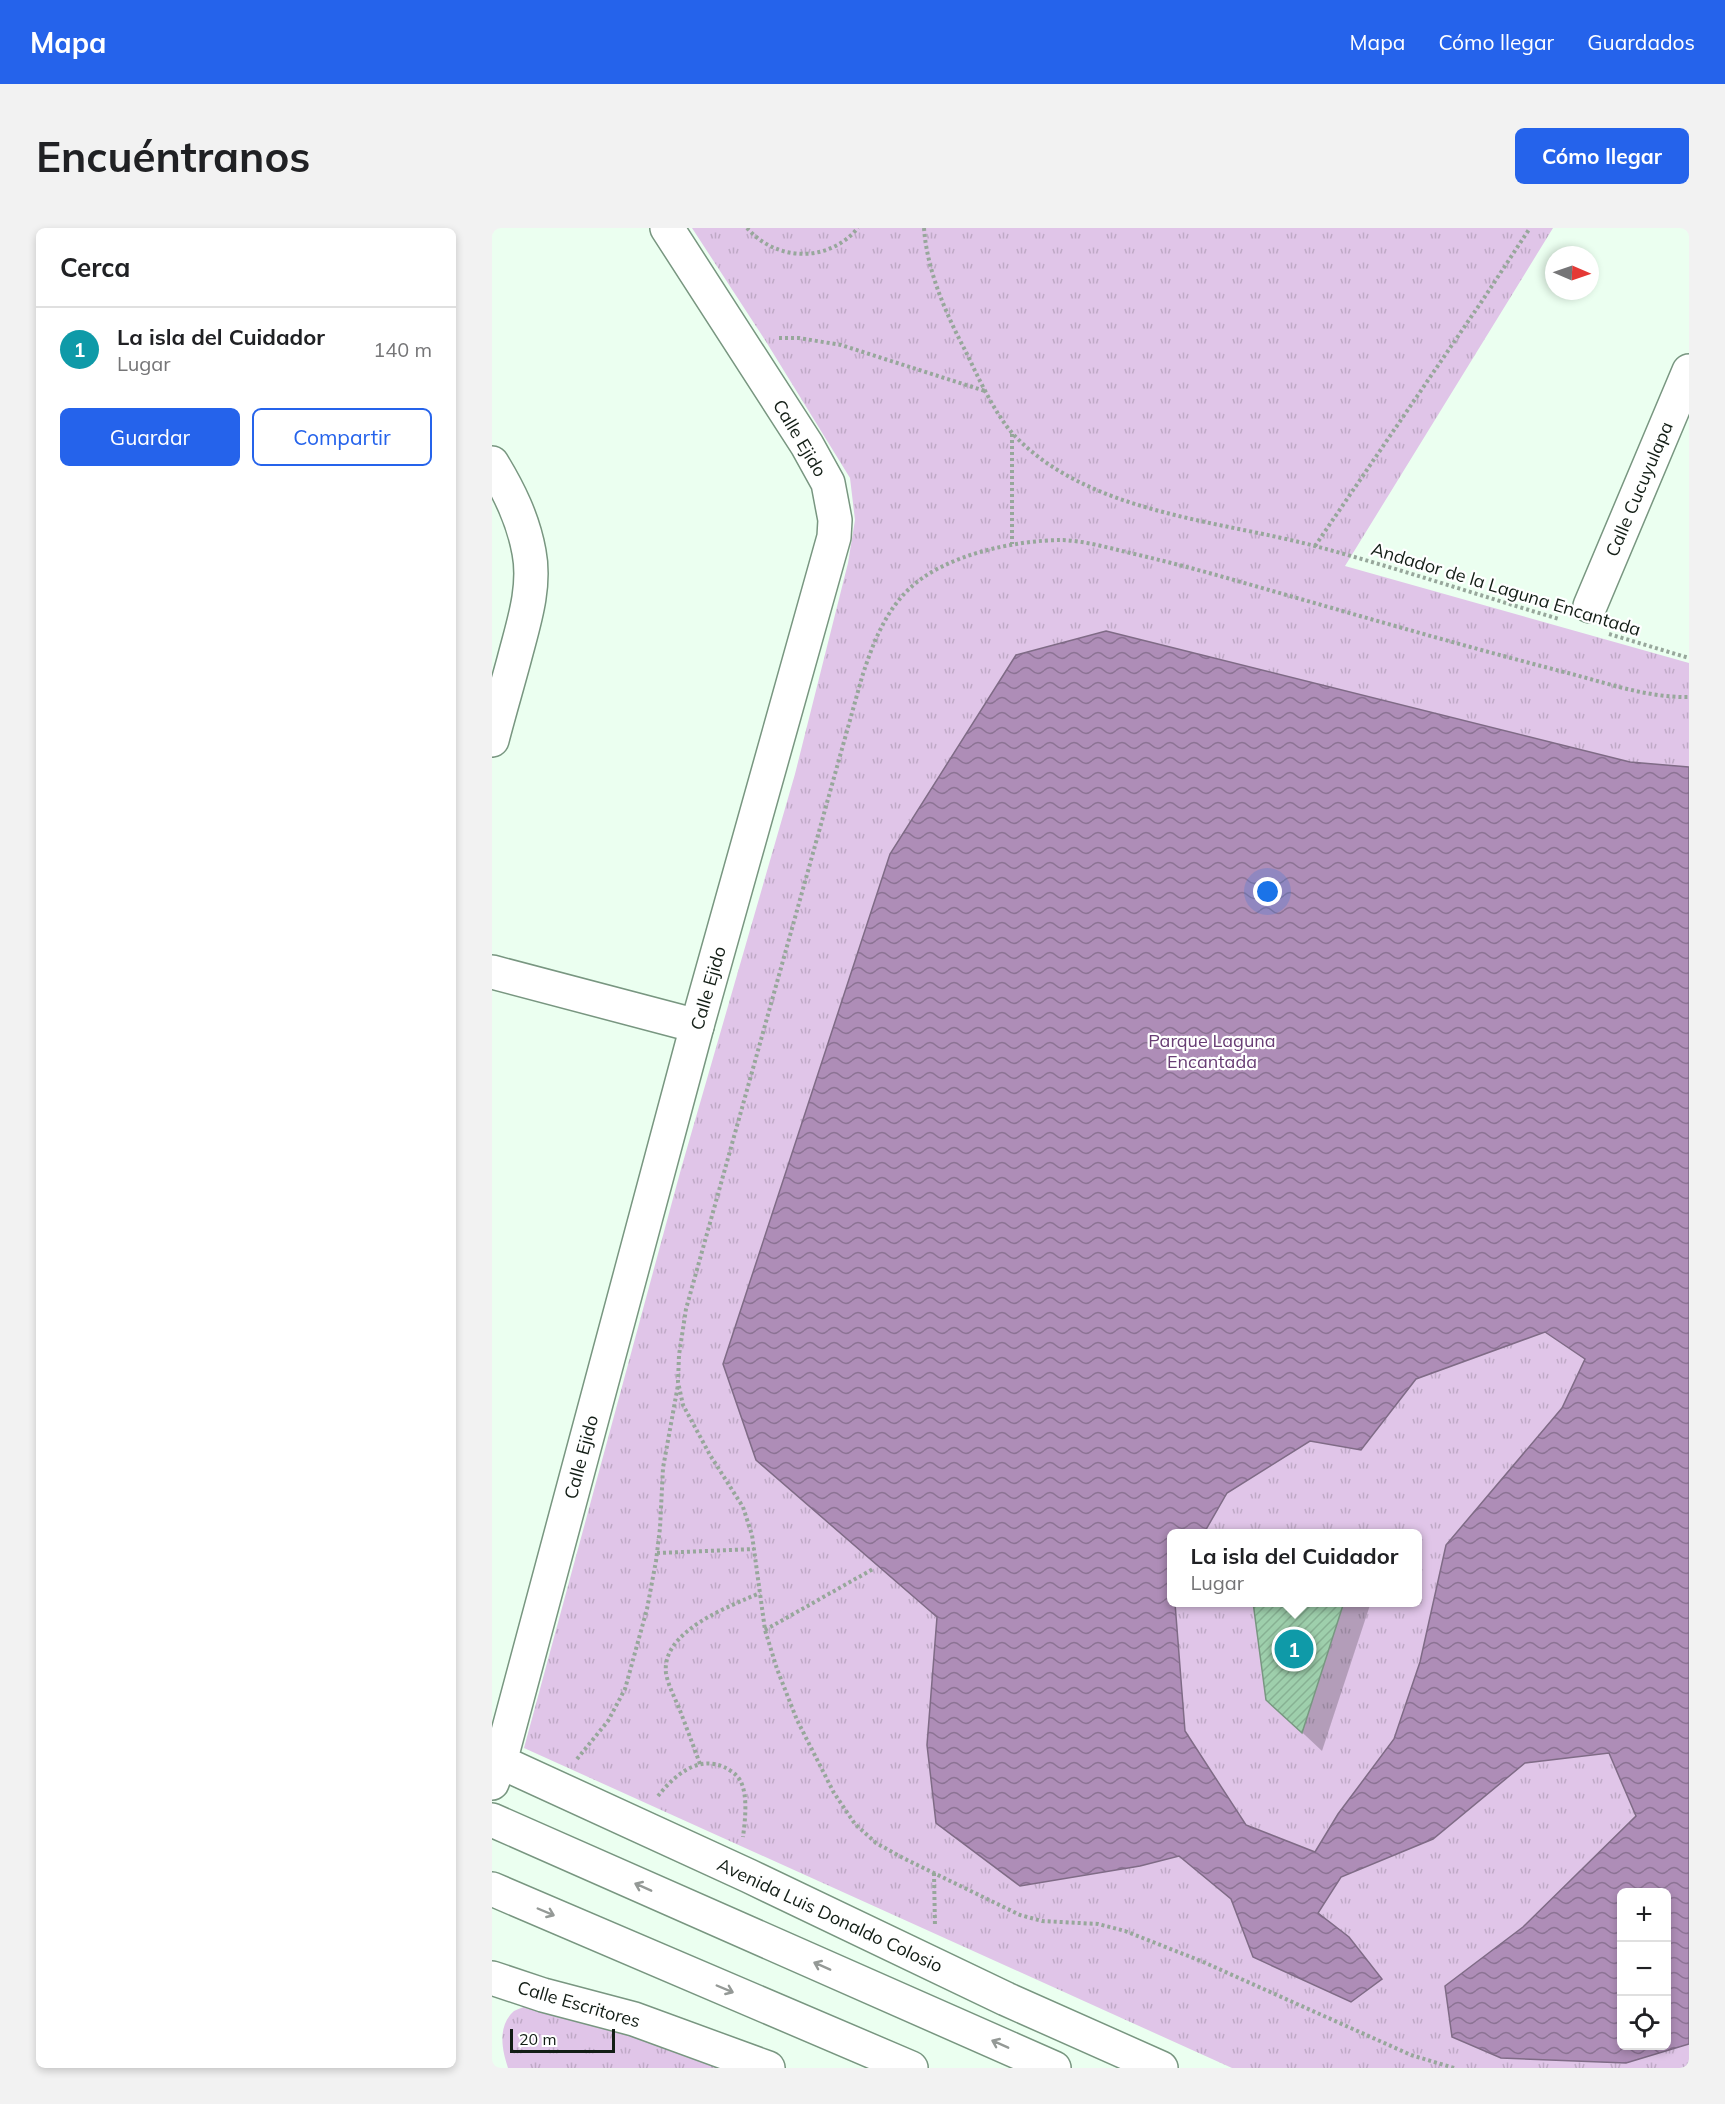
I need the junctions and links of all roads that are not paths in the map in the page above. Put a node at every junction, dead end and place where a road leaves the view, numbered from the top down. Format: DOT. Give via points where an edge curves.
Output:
graph roads {
  1 [pos="667,228"];
  2 [pos="1689,371"];
  3 [pos="492,463"];
  4 [pos="1576,613"];
  5 [pos="492,740"];
  6 [pos="492,972"];
  7 [pos="697,1026"];
  8 [pos="494,1768"];
  9 [pos="492,1820"];
  10 [pos="492,1889"];
  11 [pos="492,1978"];
  12 [pos="768,2068"];
  13 [pos="911,2068"];
  14 [pos="1053,2068"];
  15 [pos="1161,2068"];
  1 -- 7 [label="street, Calle Ejido" via="818,465 828,483 835,520 824,576"];
  2 -- 4 [label="street, Calle Cucuyulapa"];
  3 -- 5 [label="street" via="517,509 531,569 525,617"];
  6 -- 7 [label="street"];
  7 -- 8 [label="street, Calle Ejido"];
  8 -- 15 [label="street, Avenida Luis Donaldo Colosio" via="545,1783"];
  14 -- 9 [label="street, one-way"];
  10 -- 13 [label="street, one-way"];
  11 -- 12 [label="street, Calle Escritores" via="634,2019"];
}
